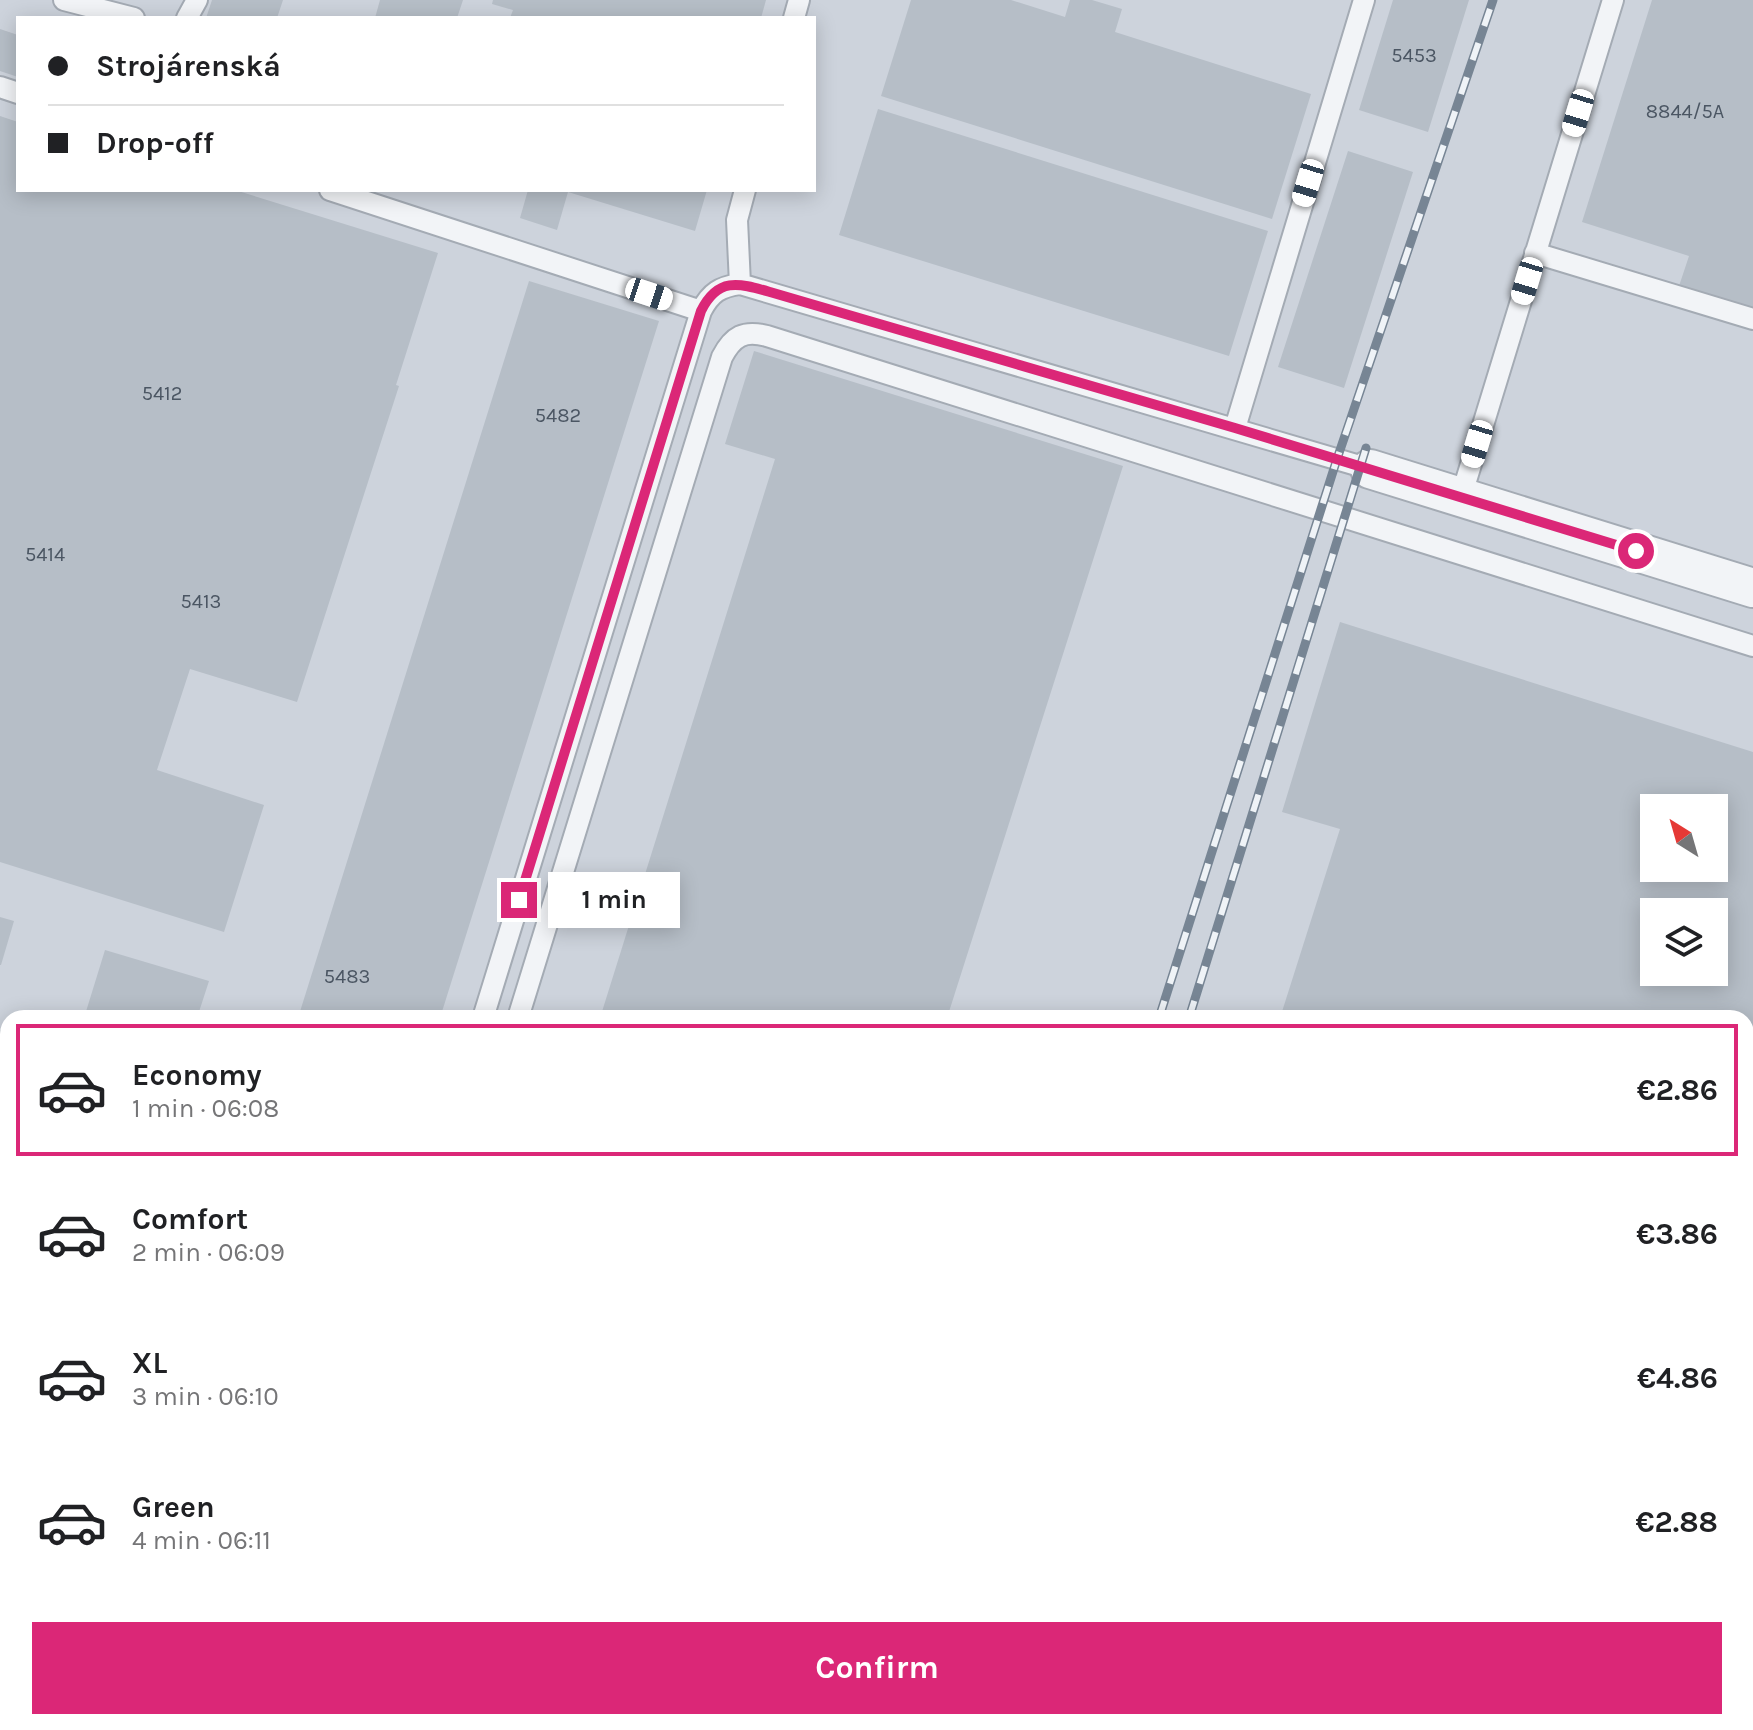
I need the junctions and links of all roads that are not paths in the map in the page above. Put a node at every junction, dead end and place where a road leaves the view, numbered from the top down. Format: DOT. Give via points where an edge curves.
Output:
graph roads {
  1 [pos="64,0"];
  2 [pos="1364,0"];
  3 [pos="1613,0"];
  4 [pos="126,16"];
  5 [pos="336,192"];
  6 [pos="744,192"];
  7 [pos="1535,253"];
  8 [pos="740,284"];
  9 [pos="701,311"];
  10 [pos="1753,319"];
  11 [pos="1235,428"];
  12 [pos="1370,469"];
  13 [pos="1461,497"];
  14 [pos="1753,588"];
  15 [pos="1753,646"];
  16 [pos="485,1010"];
  17 [pos="520,1010"];
  1 -- 4 [label="lane"];
  2 -- 11 [label="lane"];
  3 -- 7 [label="lane"];
  5 -- 9 [label="lane"];
  6 -- 8 [label="lane" via="737,220"];
  7 -- 10 [label="lane"];
  7 -- 13 [label="lane"];
  8 -- 9 [label="lane" via="709,295"];
  8 -- 11 [label="lane"];
  9 -- 16 [label="lane"];
  11 -- 12 [label="lane"];
  12 -- 13 [label="street"];
  13 -- 14 [label="street"];
  15 -- 17 [label="lane" via="767,336 741,335 722,357"];
}
